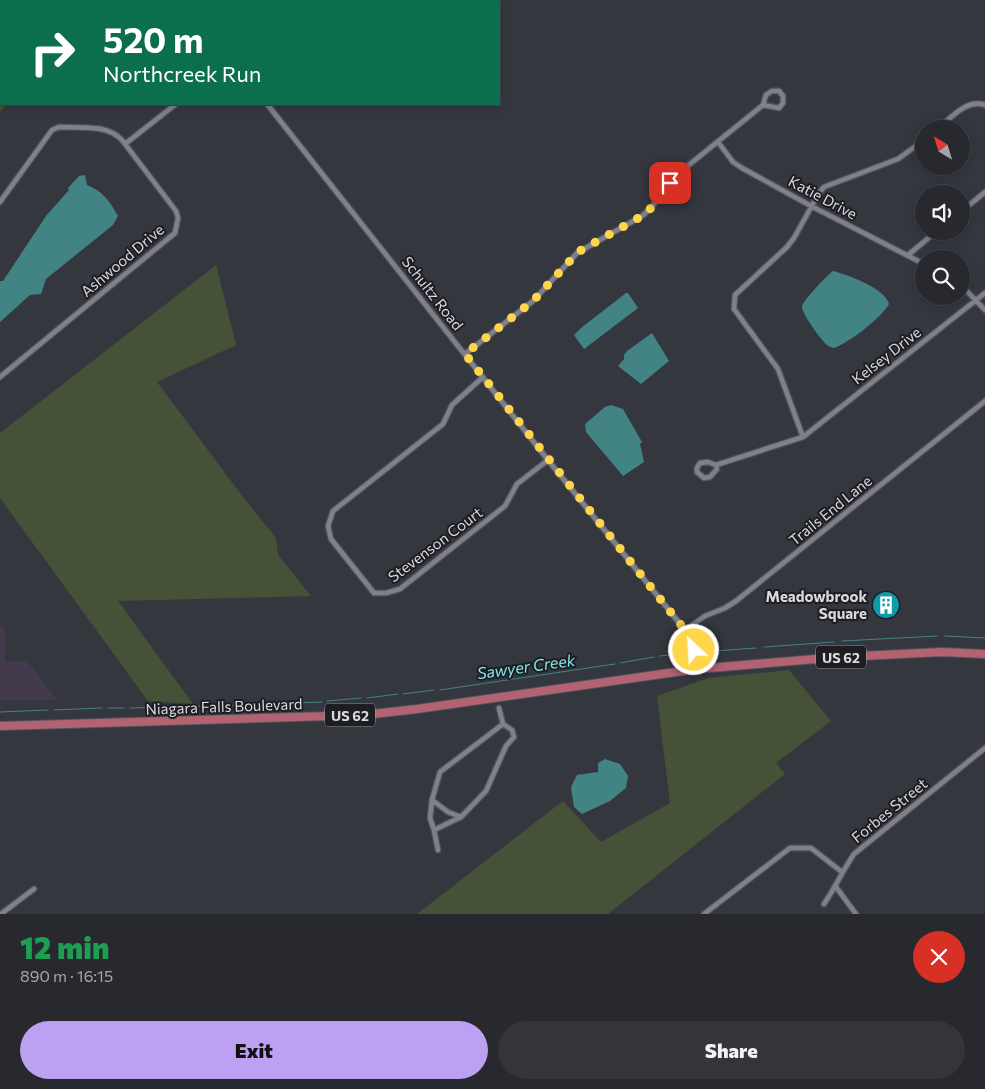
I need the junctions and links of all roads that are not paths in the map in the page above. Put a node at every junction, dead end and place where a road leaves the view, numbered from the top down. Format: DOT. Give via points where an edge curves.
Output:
graph roads {
  1 [pos="175,105"];
  2 [pos="268,105"];
  3 [pos="763,105"];
  4 [pos="985,105"];
  5 [pos="948,120"];
  6 [pos="718,142"];
  7 [pos="125,144"];
  8 [pos="915,147"];
  9 [pos="985,192"];
  10 [pos="0,202"];
  11 [pos="970,204"];
  12 [pos="811,206"];
  13 [pos="926,240"];
  14 [pos="908,255"];
  15 [pos="915,259"];
  16 [pos="970,293"];
  17 [pos="985,293"];
  18 [pos="977,300"];
  19 [pos="985,310"];
  20 [pos="465,354"];
  21 [pos="0,377"];
  22 [pos="483,377"];
  23 [pos="985,401"];
  24 [pos="803,437"];
  25 [pos="548,460"];
  26 [pos="716,466"];
  27 [pos="685,630"];
  28 [pos="985,654"];
  29 [pos="697,668"];
  30 [pos="499,708"];
  31 [pos="503,724"];
  32 [pos="0,726"];
  33 [pos="985,748"];
  34 [pos="432,800"];
  35 [pos="462,818"];
  36 [pos="434,830"];
  37 [pos="438,850"];
  38 [pos="842,872"];
  39 [pos="836,887"];
  40 [pos="34,889"];
  41 [pos="824,904"];
  42 [pos="1,914"];
  43 [pos="704,914"];
  44 [pos="856,914"];
  1 -- 7 [label="street"];
  2 -- 20 [label="street, Schultz Road"];
  3 -- 3 [label="street" via="766,94 779,90 783,96 778,108"];
  3 -- 6 [label="street"];
  4 -- 5 [label="street" via="973,104 963,108"];
  6 -- 12 [label="street, Katie Drive" via="733,162"];
  6 -- 20 [label="street" via="679,173 642,216 578,252 533,301"];
  7 -- 10 [label="street, Ashwood Drive" via="109,130 60,127 52,130"];
  7 -- 21 [label="street, Ashwood Drive" via="176,211 175,233"];
  8 -- 12 [label="street" via="898,159 824,187"];
  9 -- 11 [label="street"];
  12 -- 14 [label="street, Katie Drive"];
  12 -- 24 [label="street" via="787,247 740,289 734,301 734,309 778,369"];
  13 -- 14 [label="street"];
  14 -- 15 [label="street, Katie Drive"];
  16 -- 18 [label="street"];
  17 -- 18 [label="street, Kelsey Drive"];
  18 -- 19 [label="street"];
  18 -- 24 [label="street, Kelsey Drive"];
  20 -- 22 [label="street, Schultz Road"];
  22 -- 25 [label="street, Schultz Road"];
  22 -- 25 [label="street, Stevenson Court" via="452,405 443,424 333,511 328,526 331,539 374,594 400,589 494,516 505,506 517,484"];
  23 -- 27 [label="street, Trails End Lane" via="736,601"];
  24 -- 26 [label="street, Kelsey Drive"];
  25 -- 27 [label="street, Schultz Road"];
  26 -- 26 [label="street, Kelsey Drive" via="708,462 700,464 697,472 704,478 710,477"];
  27 -- 29 [label="street, Schultz Road" via="691,639"];
  28 -- 29 [label="main road, Niagara Falls Boulevard / US 62" via="942,652 849,656"];
  29 -- 32 [label="main road, Niagara Falls Boulevard / US 62" via="364,715"];
  30 -- 31 [label="street"];
  31 -- 34 [label="street" via="440,772"];
  31 -- 35 [label="street" via="512,730 514,737 506,746 486,791"];
  33 -- 38 [label="street, Forbes Street" via="854,854"];
  34 -- 35 [label="street"];
  34 -- 36 [label="street" via="430,818"];
  35 -- 36 [label="street"];
  36 -- 37 [label="street"];
  38 -- 39 [label="street, Forbes Street"];
  38 -- 43 [label="street" via="811,848 790,848"];
  39 -- 41 [label="street, Forbes Street"];
  39 -- 44 [label="street"];
  40 -- 42 [label="street"];
}
